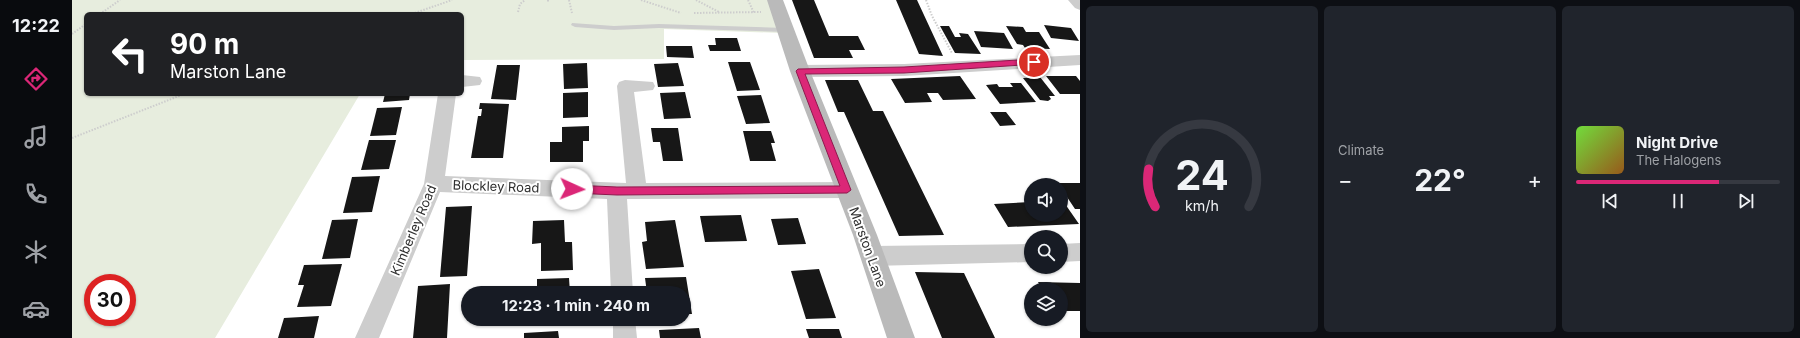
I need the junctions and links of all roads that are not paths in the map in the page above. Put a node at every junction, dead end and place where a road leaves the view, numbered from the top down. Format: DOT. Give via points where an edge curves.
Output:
graph roads {
  1 [pos="1075,0"];
  2 [pos="1080,5"];
  3 [pos="780,14"];
  4 [pos="575,25"];
  5 [pos="1080,60"];
  6 [pos="800,71"];
  7 [pos="647,86"];
  8 [pos="447,96"];
  9 [pos="434,184"];
  10 [pos="847,190"];
  11 [pos="627,191"];
  12 [pos="1080,252"];
  13 [pos="1024,253"];
  14 [pos="1068,253"];
  15 [pos="872,256"];
  16 [pos="622,286"];
  17 [pos="624,326"];
  18 [pos="367,338"];
  19 [pos="625,338"];
  20 [pos="901,338"];
  1 -- 2 [label="street"];
  3 -- 4 [label="lane" via="659,26 614,28"];
  3 -- 6 [label="street, Marston Lane"];
  5 -- 6 [label="street" via="904,70"];
  6 -- 10 [label="street, Marston Lane"];
  7 -- 11 [label="street" via="625,86"];
  8 -- 9 [label="street, Kimberley Road"];
  9 -- 11 [label="street, Blockley Road"];
  9 -- 18 [label="street, Kimberley Road"];
  10 -- 11 [label="street, Blockley Road"];
  10 -- 15 [label="street, Marston Lane"];
  11 -- 16 [label="street"];
  12 -- 14 [label="street"];
  13 -- 15 [label="street"];
  15 -- 20 [label="street, Marston Lane"];
  17 -- 19 [label="street"];
}
